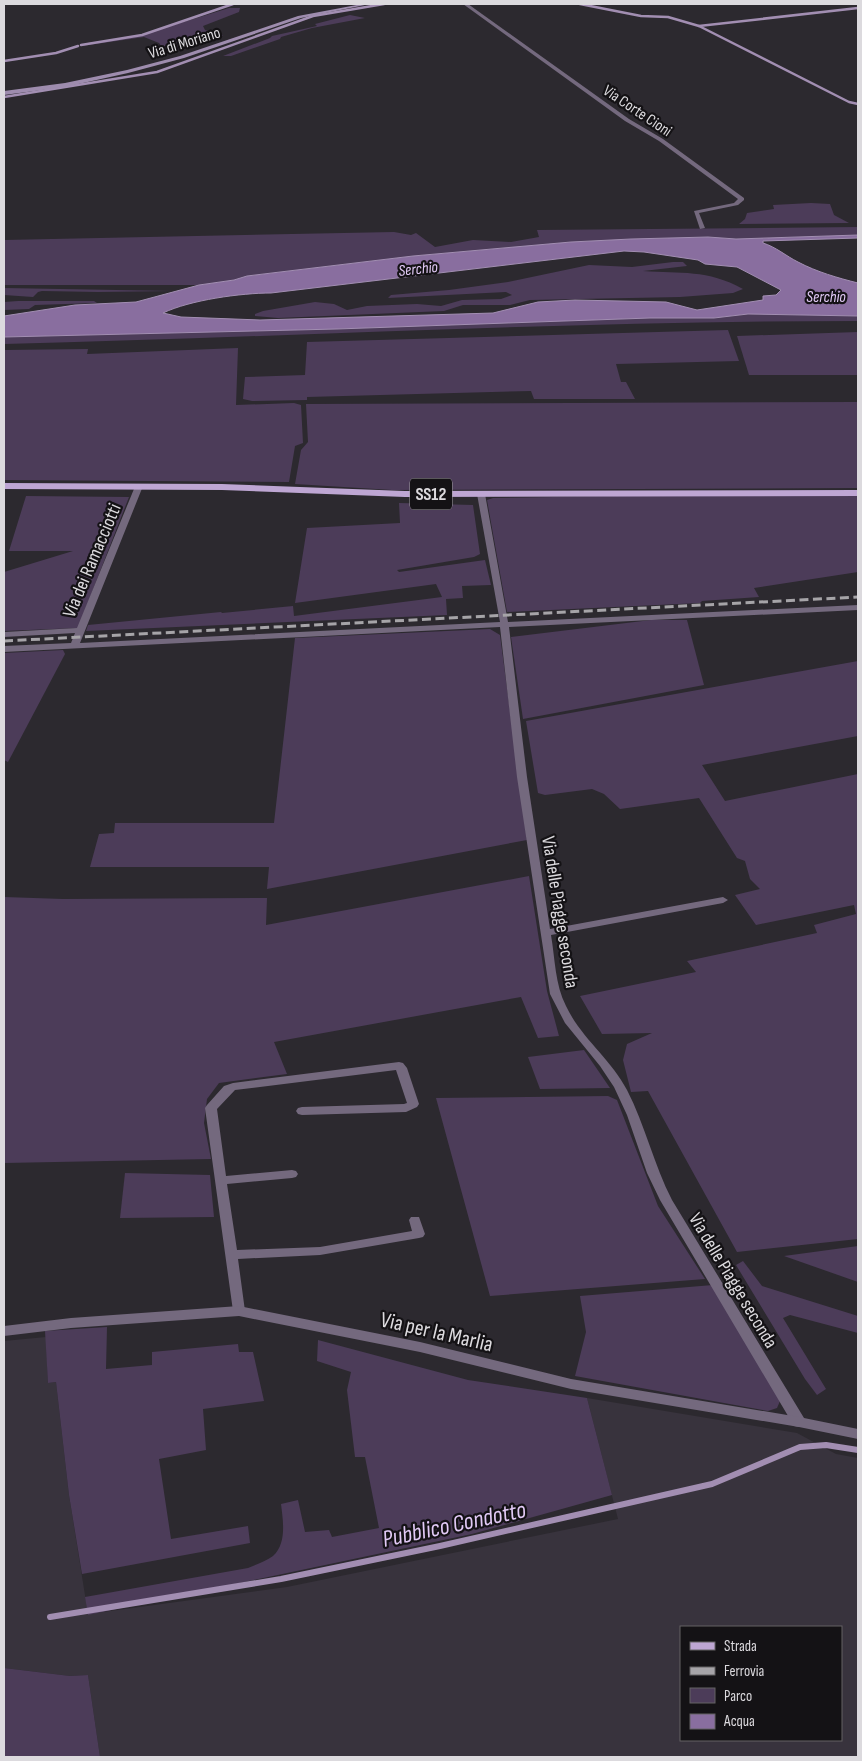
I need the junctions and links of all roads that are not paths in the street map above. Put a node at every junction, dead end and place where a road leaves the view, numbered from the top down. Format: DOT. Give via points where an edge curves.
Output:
graph roads {
  1 [pos="368,4"];
  2 [pos="465,4"];
  3 [pos="4,93"];
  4 [pos="702,228"];
  5 [pos="4,486"];
  6 [pos="139,486"];
  7 [pos="858,493"];
  8 [pos="481,494"];
  9 [pos="858,607"];
  10 [pos="504,623"];
  11 [pos="79,630"];
  12 [pos="4,634"];
  13 [pos="74,646"];
  14 [pos="4,649"];
  15 [pos="723,900"];
  16 [pos="546,933"];
  17 [pos="302,1111"];
  18 [pos="292,1174"];
  19 [pos="220,1181"];
  20 [pos="415,1220"];
  21 [pos="231,1255"];
  22 [pos="239,1311"];
  23 [pos="4,1331"];
  24 [pos="799,1422"];
  25 [pos="858,1434"];
  1 -- 3 [label="main road, Via di Moriano" via="300,17 182,57 119,73 65,85"];
  2 -- 4 [label="street, Via Corte Cioni" via="742,199 736,204 696,212"];
  5 -- 6 [label="main road, SS12"];
  6 -- 8 [label="main road, SS12"];
  6 -- 11 [label="street, Via dei Ramacciotti"];
  7 -- 8 [label="main road, SS12"];
  8 -- 10 [label="street, Via delle Piagge seconda"];
  9 -- 10 [label="street"];
  10 -- 13 [label="street"];
  10 -- 16 [label="street, Via delle Piagge seconda" via="522,777"];
  11 -- 12 [label="street"];
  11 -- 13 [label="street, Via dei Ramacciotti"];
  13 -- 14 [label="street"];
  15 -- 16 [label="street"];
  16 -- 24 [label="street, Via delle Piagge seconda" via="560,1009 620,1087 665,1198"];
  17 -- 19 [label="street" via="406,1108 413,1104 399,1066 233,1087 211,1108"];
  18 -- 19 [label="street"];
  19 -- 21 [label="street"];
  20 -- 21 [label="street" via="419,1234 320,1251"];
  21 -- 22 [label="street"];
  22 -- 23 [label="street, Via per la Marlia"];
  22 -- 24 [label="street, Via per la Marlia" via="420,1347 570,1384"];
  24 -- 25 [label="street, Via per la Marlia"];
}
